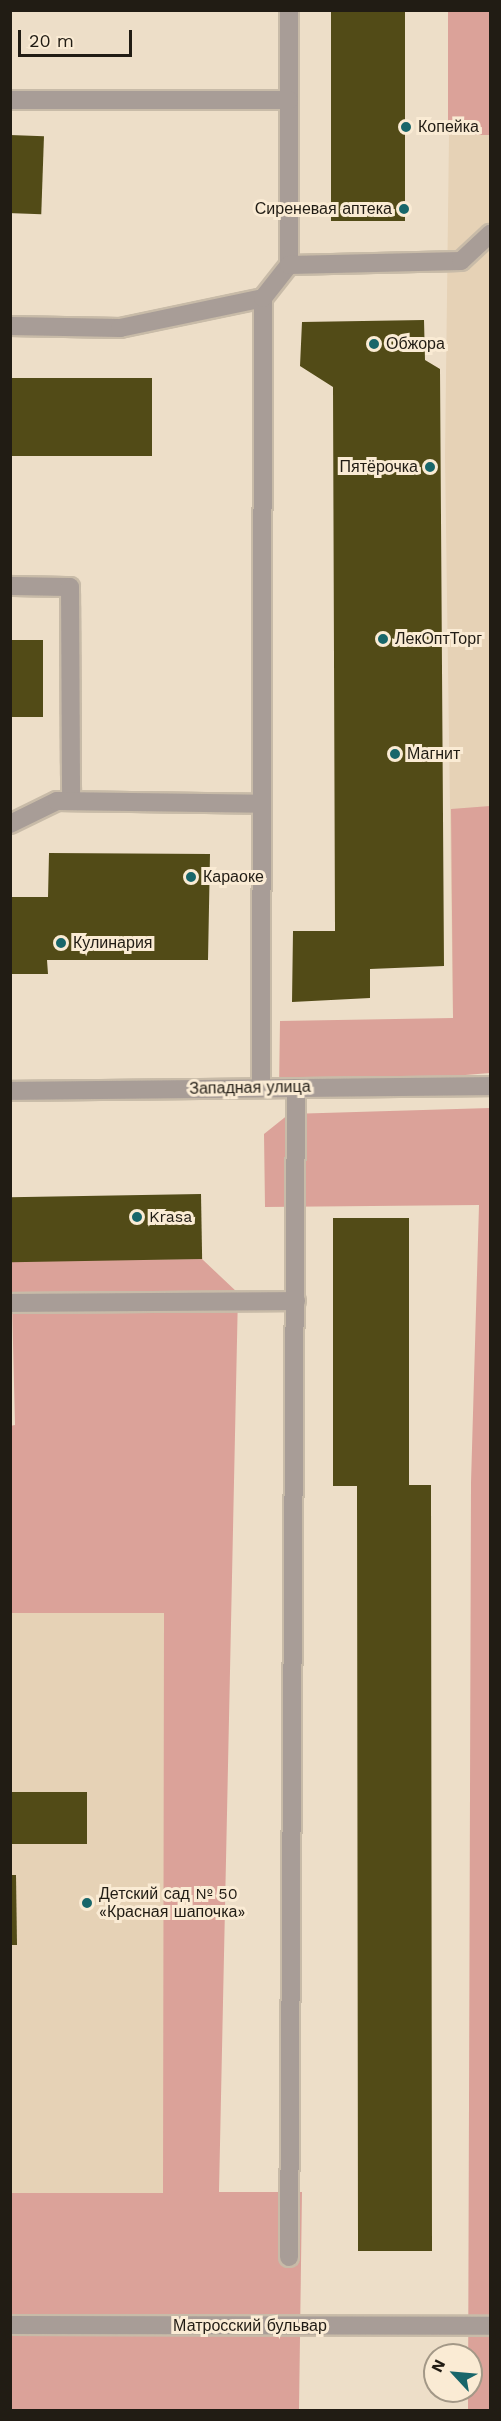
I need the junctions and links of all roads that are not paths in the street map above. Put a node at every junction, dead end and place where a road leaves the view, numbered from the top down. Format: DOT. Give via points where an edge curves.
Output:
graph roads {
  1 [pos="289,10"];
  2 [pos="10,100"];
  3 [pos="289,100"];
  4 [pos="490,234"];
  5 [pos="289,265"];
  6 [pos="263,298"];
  7 [pos="10,326"];
  8 [pos="10,586"];
  9 [pos="71,801"];
  10 [pos="261,804"];
  11 [pos="10,824"];
  12 [pos="490,1086"];
  13 [pos="261,1088"];
  14 [pos="296,1088"];
  15 [pos="10,1091"];
  16 [pos="296,1301"];
  17 [pos="10,1303"];
  18 [pos="290,2258"];
  19 [pos="10,2325"];
  20 [pos="490,2326"];
  1 -- 3 [label="street"];
  2 -- 3 [label="street"];
  3 -- 5 [label="street"];
  4 -- 5 [label="street" via="461,261"];
  5 -- 6 [label="street"];
  6 -- 7 [label="street" via="120,328"];
  6 -- 10 [label="street"];
  8 -- 9 [label="street" via="70,586"];
  9 -- 10 [label="street"];
  9 -- 11 [label="street" via="57,801"];
  10 -- 13 [label="street"];
  12 -- 14 [label="street, Западная улица"];
  13 -- 14 [label="street, Западная улица"];
  13 -- 15 [label="street, Западная улица"];
  14 -- 16 [label="street"];
  16 -- 17 [label="street"];
  16 -- 18 [label="street"];
  19 -- 20 [label="street, Матросский бульвар"];
}
